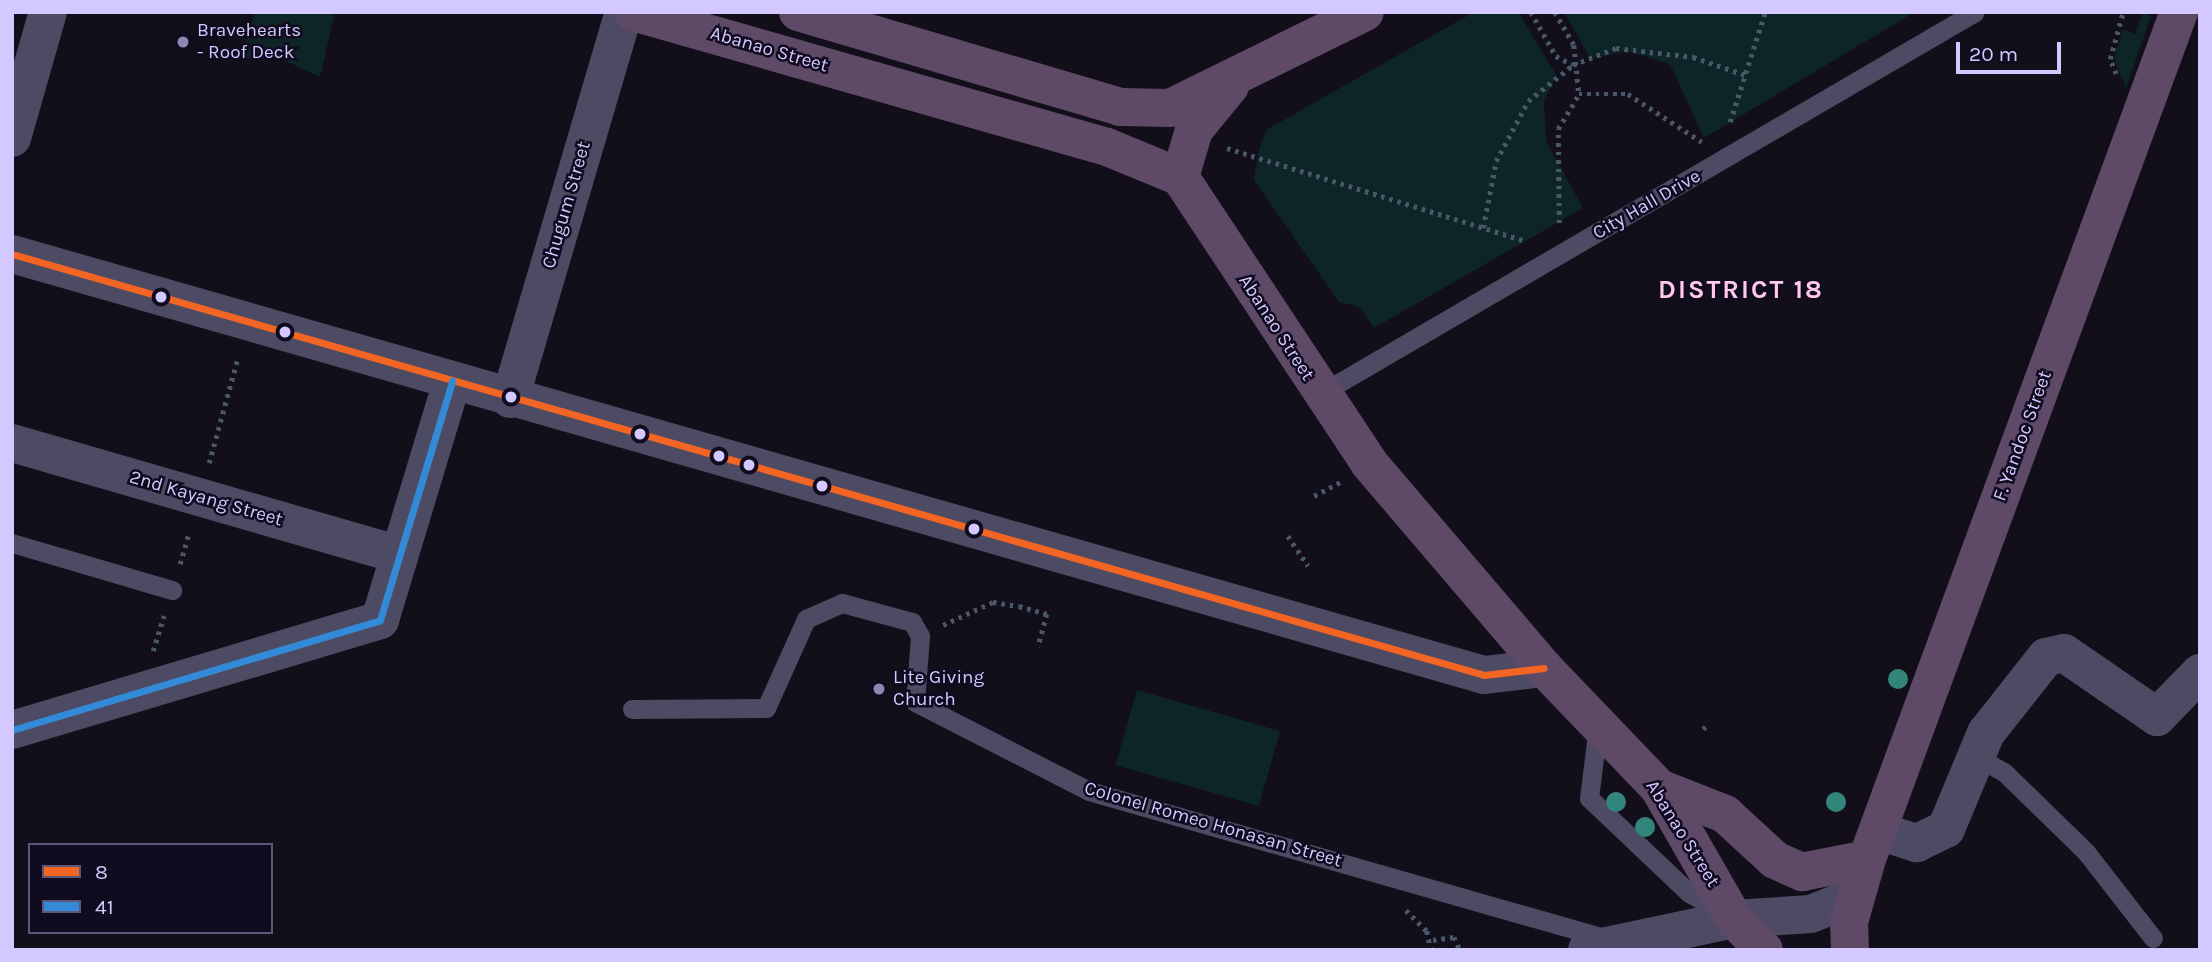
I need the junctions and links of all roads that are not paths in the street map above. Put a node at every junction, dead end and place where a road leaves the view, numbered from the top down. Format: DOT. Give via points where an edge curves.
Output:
graph roads {
  1 [pos="48,12"];
  2 [pos="624,12"];
  3 [pos="633,12"];
  4 [pos="798,12"];
  5 [pos="1365,12"];
  6 [pos="1975,12"];
  7 [pos="2179,12"];
  8 [pos="901,44"];
  9 [pos="1237,78"];
  10 [pos="889,84"];
  11 [pos="14,127"];
  12 [pos="1180,177"];
  13 [pos="12,254"];
  14 [pos="452,381"];
  15 [pos="1318,395"];
  16 [pos="510,399"];
  17 [pos="12,443"];
  18 [pos="12,543"];
  19 [pos="399,555"];
  20 [pos="172,590"];
  21 [pos="1544,668"];
  22 [pos="2200,673"];
  23 [pos="632,709"];
  24 [pos="1598,726"];
  25 [pos="12,730"];
  26 [pos="1974,755"];
  27 [pos="1659,788"];
  28 [pos="1873,845"];
  29 [pos="1855,895"];
  30 [pos="1734,919"];
  31 [pos="2153,938"];
  32 [pos="1600,945"];
  33 [pos="1765,950"];
  34 [pos="1850,950"];
  1 -- 11 [label="street"];
  2 -- 16 [label="street, Chugum Street"];
  3 -- 10 [label="highway, Abanao Street"];
  4 -- 8 [label="highway"];
  5 -- 9 [label="highway"];
  6 -- 15 [label="lane, City Hall Drive"];
  7 -- 28 [label="highway, F. Yandoc Street"];
  8 -- 9 [label="highway" via="1120,107 1170,108"];
  8 -- 10 [label="highway"];
  9 -- 12 [label="highway" via="1194,130"];
  10 -- 12 [label="highway, Abanao Street" via="1107,147"];
  12 -- 15 [label="highway, Abanao Street"];
  13 -- 14 [label="street"];
  14 -- 16 [label="street"];
  14 -- 19 [label="street"];
  15 -- 21 [label="highway, Abanao Street"];
  16 -- 21 [label="street" via="1484,675"];
  17 -- 19 [label="street, 2nd Kayang Street"];
  18 -- 20 [label="lane"];
  19 -- 25 [label="street" via="380,620"];
  21 -- 24 [label="highway, Abanao Street"];
  22 -- 26 [label="street" via="2157,717 2064,653 2046,657"];
  23 -- 32 [label="lane, Colonel Romeo Honasan Street" via="766,708 806,620 842,603 912,622 920,636 915,702 1089,791"];
  24 -- 27 [label="highway, Abanao Street"];
  24 -- 30 [label="lane" via="1589,798 1689,893"];
  26 -- 28 [label="street" via="1946,829 1917,843"];
  26 -- 31 [label="lane" via="2004,772 2086,852"];
  27 -- 28 [label="highway" via="1725,814 1775,860 1802,872"];
  27 -- 30 [label="highway, Abanao Street"];
  28 -- 29 [label="highway, F. Yandoc Street"];
  29 -- 30 [label="street" via="1811,914"];
  29 -- 34 [label="highway, F. Yandoc Street"];
  30 -- 32 [label="street"];
  30 -- 33 [label="highway, Abanao Street"];
}
